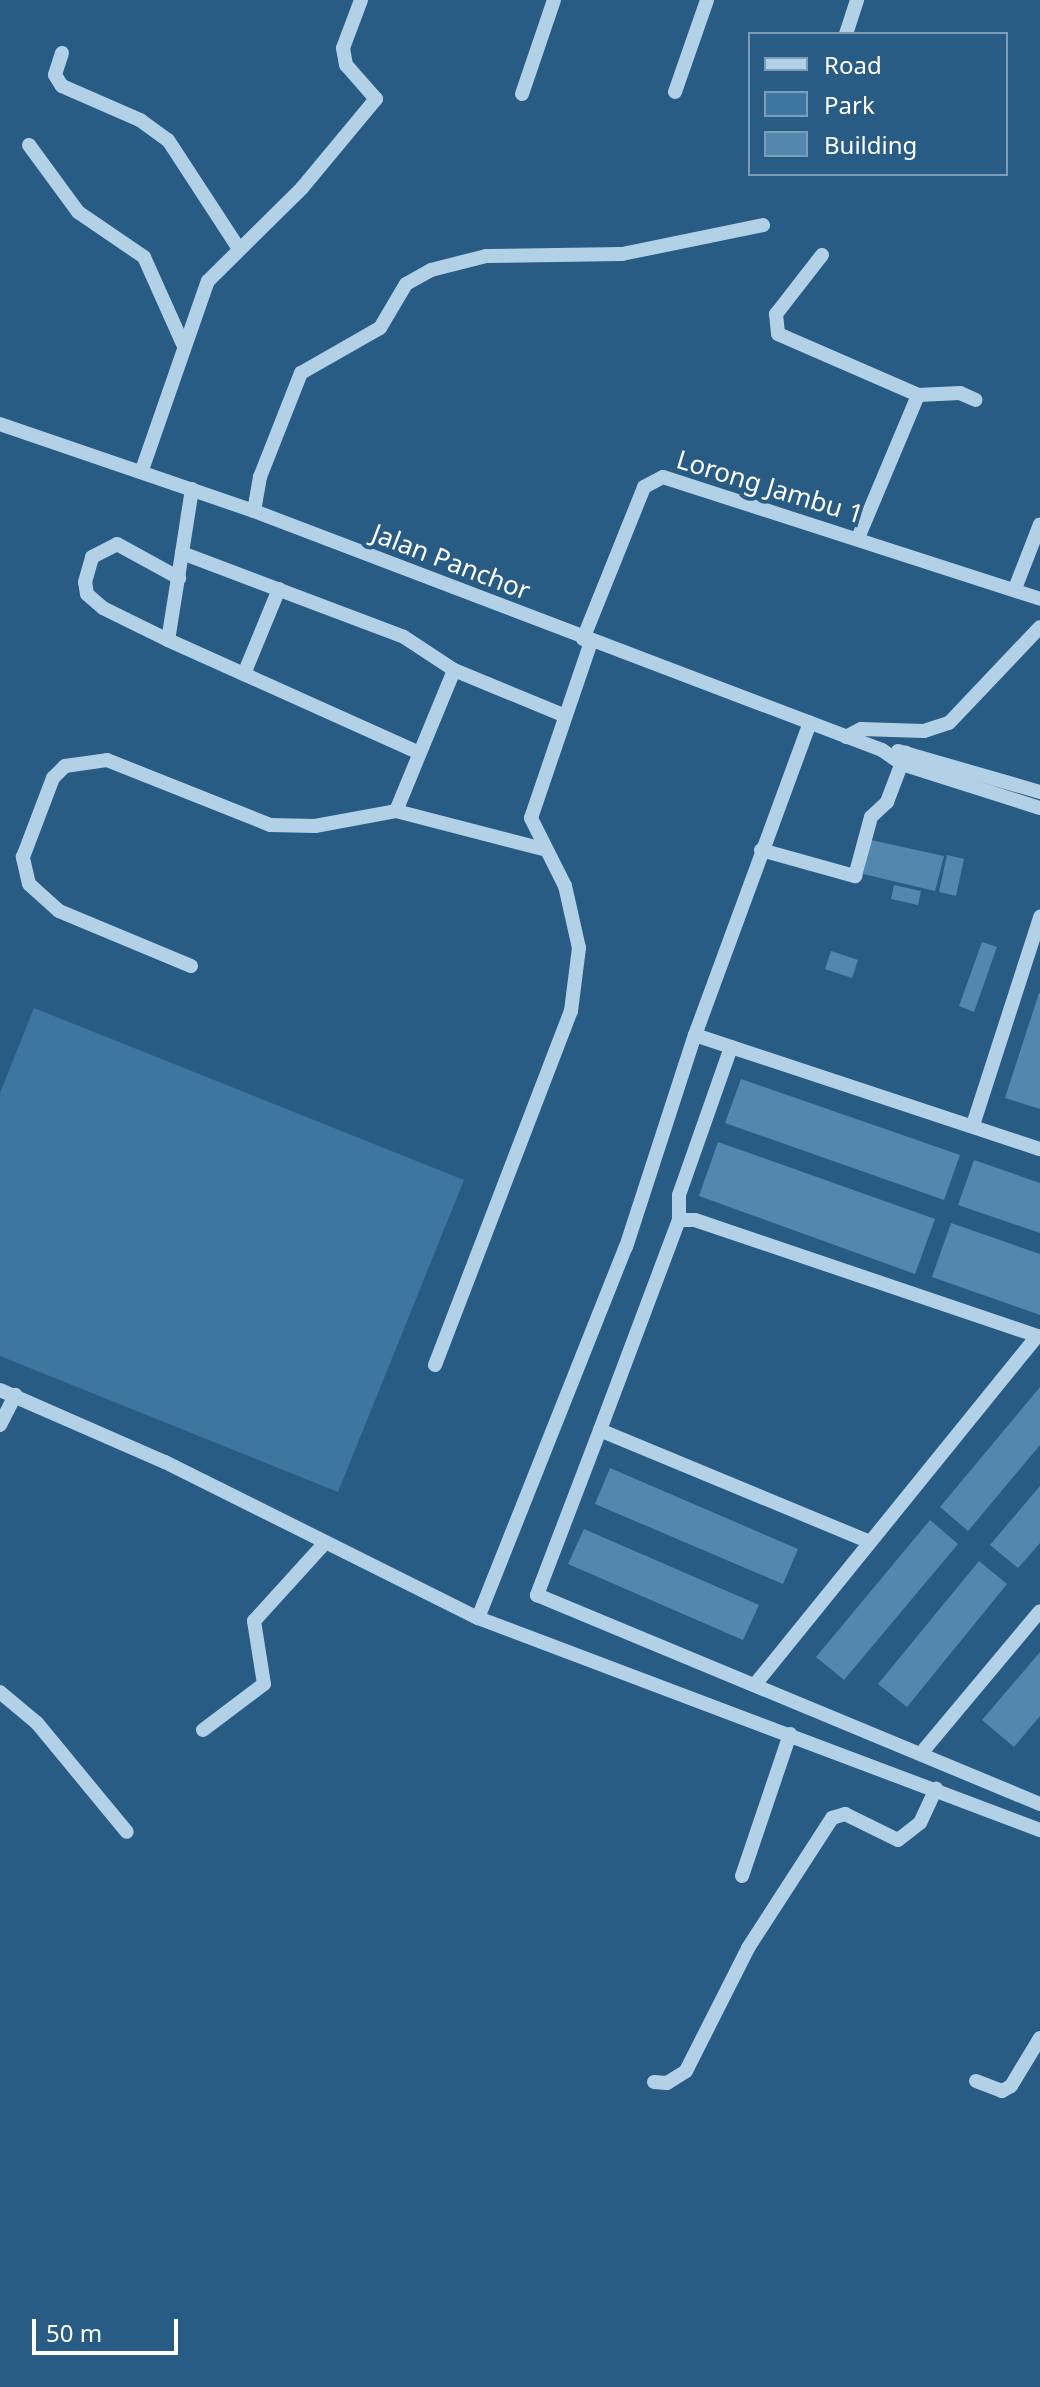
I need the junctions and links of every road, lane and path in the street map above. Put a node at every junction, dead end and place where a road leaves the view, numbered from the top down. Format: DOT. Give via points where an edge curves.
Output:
graph roads {
  1 [pos="361,0"];
  2 [pos="554,0"];
  3 [pos="707,0"];
  4 [pos="857,0"];
  5 [pos="847,32"];
  6 [pos="62,53"];
  7 [pos="675,92"];
  8 [pos="522,94"];
  9 [pos="29,145"];
  10 [pos="763,225"];
  11 [pos="239,249"];
  12 [pos="822,255"];
  13 [pos="183,344"];
  14 [pos="918,395"];
  15 [pos="976,400"];
  16 [pos="2,425"];
  17 [pos="0,441"];
  18 [pos="142,470"];
  19 [pos="192,489"];
  20 [pos="254,511"];
  21 [pos="1040,524"];
  22 [pos="858,538"];
  23 [pos="182,553"];
  24 [pos="179,578"];
  25 [pos="1016,586"];
  26 [pos="279,589"];
  27 [pos="1040,599"];
  28 [pos="1040,627"];
  29 [pos="168,640"];
  30 [pos="587,641"];
  31 [pos="454,670"];
  32 [pos="244,674"];
  33 [pos="563,715"];
  34 [pos="810,722"];
  35 [pos="846,737"];
  36 [pos="417,752"];
  37 [pos="904,758"];
  38 [pos="1040,792"];
  39 [pos="1040,808"];
  40 [pos="396,811"];
  41 [pos="543,849"];
  42 [pos="761,850"];
  43 [pos="1040,917"];
  44 [pos="191,966"];
  45 [pos="695,1035"];
  46 [pos="731,1047"];
  47 [pos="973,1125"];
  48 [pos="1040,1149"];
  49 [pos="679,1220"];
  50 [pos="1038,1337"];
  51 [pos="435,1365"];
  52 [pos="0,1390"];
  53 [pos="15,1395"];
  54 [pos="0,1425"];
  55 [pos="600,1430"];
  56 [pos="870,1542"];
  57 [pos="322,1546"];
  58 [pos="1040,1611"];
  59 [pos="478,1618"];
  60 [pos="757,1682"];
  61 [pos="0,1692"];
  62 [pos="203,1730"];
  63 [pos="790,1734"];
  64 [pos="923,1751"];
  65 [pos="936,1789"];
  66 [pos="1040,1804"];
  67 [pos="1040,1830"];
  68 [pos="127,1832"];
  69 [pos="742,1876"];
  70 [pos="1040,2038"];
  71 [pos="976,2081"];
  72 [pos="654,2082"];
  1 -- 11 [label="street" via="343,48 346,65 376,99 302,188"];
  2 -- 8 [label="street"];
  3 -- 7 [label="street"];
  4 -- 5 [label="street"];
  6 -- 11 [label="street" via="55,75 62,86 140,120 168,140"];
  9 -- 13 [label="street" via="78,212 144,257"];
  10 -- 20 [label="street" via="622,254 486,256 406,284 380,328 301,373 260,477"];
  11 -- 13 [label="street" via="208,281"];
  12 -- 14 [label="street" via="776,314 774,328 793,344"];
  13 -- 18 [label="street"];
  14 -- 15 [label="street" via="949,392"];
  14 -- 22 [label="street"];
  16 -- 17 [label="street"];
  16 -- 18 [label="street, Jalan Panchor"];
  18 -- 19 [label="street, Jalan Panchor"];
  19 -- 20 [label="street, Jalan Panchor"];
  19 -- 23 [label="street"];
  20 -- 30 [label="street, Jalan Panchor"];
  21 -- 25 [label="street"];
  22 -- 25 [label="street, Lorong Jambu 1"];
  22 -- 30 [label="street, Lorong Jambu 1" via="680,481 653,478"];
  23 -- 24 [label="street"];
  23 -- 26 [label="street"];
  24 -- 29 [label="street"];
  24 -- 29 [label="street" via="117,544 92,557 85,582 87,594 103,608"];
  25 -- 27 [label="street, Lorong Jambu 1"];
  26 -- 31 [label="street" via="404,637"];
  26 -- 32 [label="street"];
  28 -- 35 [label="street" via="949,723 924,731 861,729"];
  29 -- 32 [label="street"];
  30 -- 33 [label="street"];
  30 -- 34 [label="street, Jalan Panchor"];
  31 -- 33 [label="street"];
  31 -- 36 [label="street"];
  32 -- 36 [label="street"];
  33 -- 41 [label="street" via="533,799 531,818"];
  34 -- 35 [label="street, Jalan Panchor"];
  34 -- 42 [label="street"];
  35 -- 37 [label="street, Jalan Panchor"];
  36 -- 40 [label="street"];
  37 -- 38 [label="street, Jalan Panchor"];
  37 -- 39 [label="street, Jalan Panchor"];
  37 -- 42 [label="street" via="887,802 871,817 855,876"];
  40 -- 41 [label="street"];
  40 -- 44 [label="street" via="290,828 107,760 65,766 53,778 23,857 29,884 59,911"];
  41 -- 51 [label="street" via="565,886 576,935 576,987"];
  42 -- 45 [label="street"];
  43 -- 47 [label="street"];
  45 -- 46 [label="street"];
  45 -- 59 [label="street" via="626,1247"];
  46 -- 47 [label="street"];
  46 -- 49 [label="street" via="679,1195"];
  47 -- 48 [label="street"];
  49 -- 50 [label="street"];
  49 -- 55 [label="street"];
  50 -- 56 [label="street"];
  52 -- 53 [label="street"];
  53 -- 54 [label="street"];
  53 -- 57 [label="street" via="165,1462"];
  55 -- 56 [label="street"];
  55 -- 60 [label="street" via="537,1595"];
  56 -- 60 [label="street"];
  57 -- 59 [label="street"];
  57 -- 62 [label="street" via="254,1621 264,1684"];
  58 -- 64 [label="street"];
  59 -- 63 [label="street"];
  60 -- 64 [label="street"];
  61 -- 68 [label="street" via="37,1723"];
  63 -- 65 [label="street"];
  63 -- 69 [label="street"];
  64 -- 66 [label="street"];
  65 -- 67 [label="street"];
  65 -- 72 [label="street" via="920,1823 898,1840 845,1814 832,1818 748,1948 686,2071"];
  70 -- 71 [label="street" via="1011,2086 1002,2091"];
}
